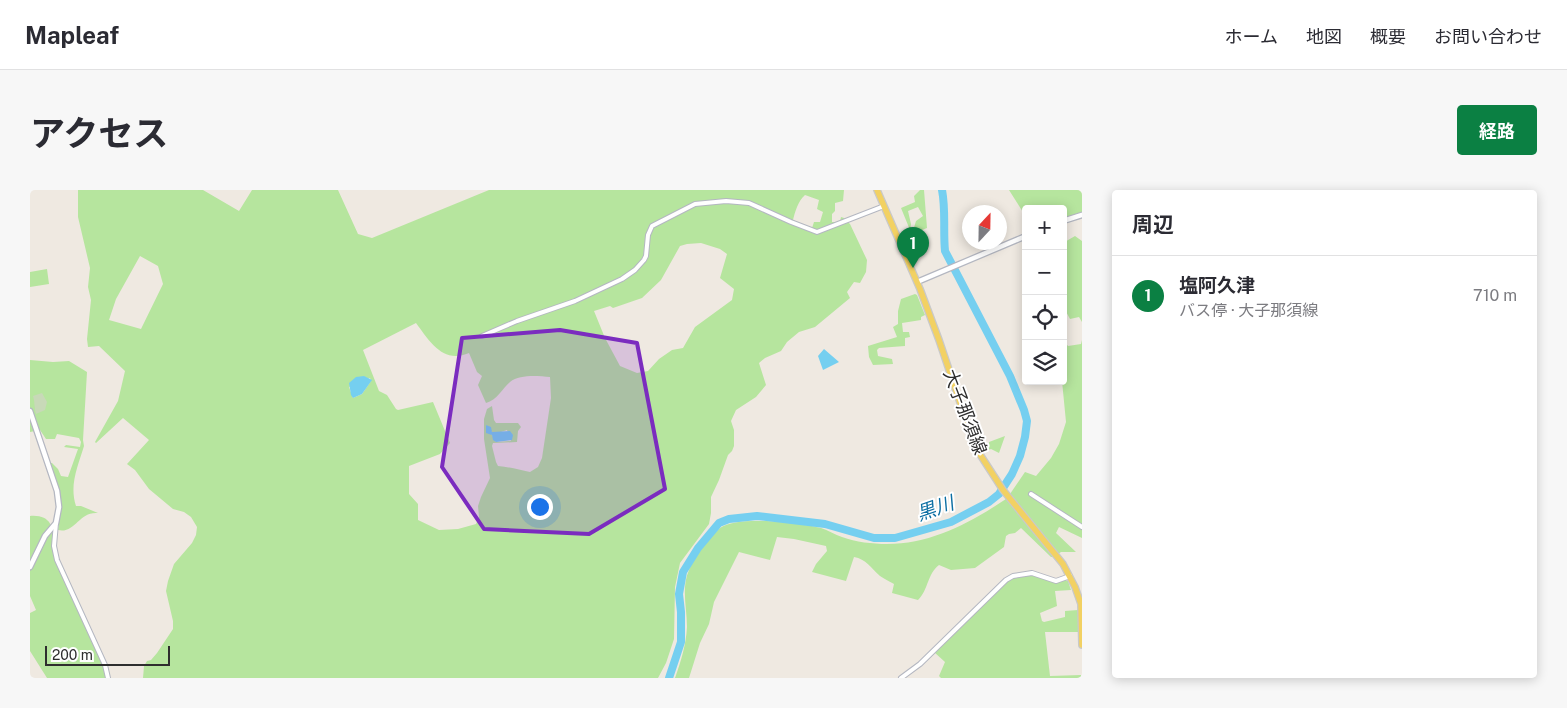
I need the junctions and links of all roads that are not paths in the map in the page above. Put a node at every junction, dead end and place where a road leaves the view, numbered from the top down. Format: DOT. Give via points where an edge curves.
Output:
graph roads {
  1 [pos="878,190"];
  2 [pos="884,206"];
  3 [pos="1082,215"];
  4 [pos="1067,220"];
  5 [pos="1022,238"];
  6 [pos="917,282"];
  7 [pos="482,336"];
  8 [pos="30,411"];
  9 [pos="1031,494"];
  10 [pos="56,523"];
  11 [pos="1082,527"];
  12 [pos="30,567"];
  13 [pos="1070,576"];
  14 [pos="1078,586"];
  15 [pos="1082,645"];
  16 [pos="108,678"];
  17 [pos="901,678"];
  1 -- 2 [label="main road, 大子那須線"];
  2 -- 6 [label="main road, 大子那須線"];
  2 -- 7 [label="street" via="817,232 750,203 695,204 652,226 644,260 622,279 575,302 517,320"];
  3 -- 4 [label="street"];
  5 -- 6 [label="street"];
  6 -- 13 [label="main road, 大子那須線" via="972,438 991,474"];
  8 -- 10 [label="street" via="57,491"];
  9 -- 11 [label="street"];
  10 -- 12 [label="street" via="45,536"];
  10 -- 16 [label="street" via="54,546 57,560"];
  13 -- 14 [label="main road, 大子那須線"];
  13 -- 17 [label="street" via="1056,581 1032,573 1006,580 920,664"];
  14 -- 15 [label="main road, 大子那須線"];
}
